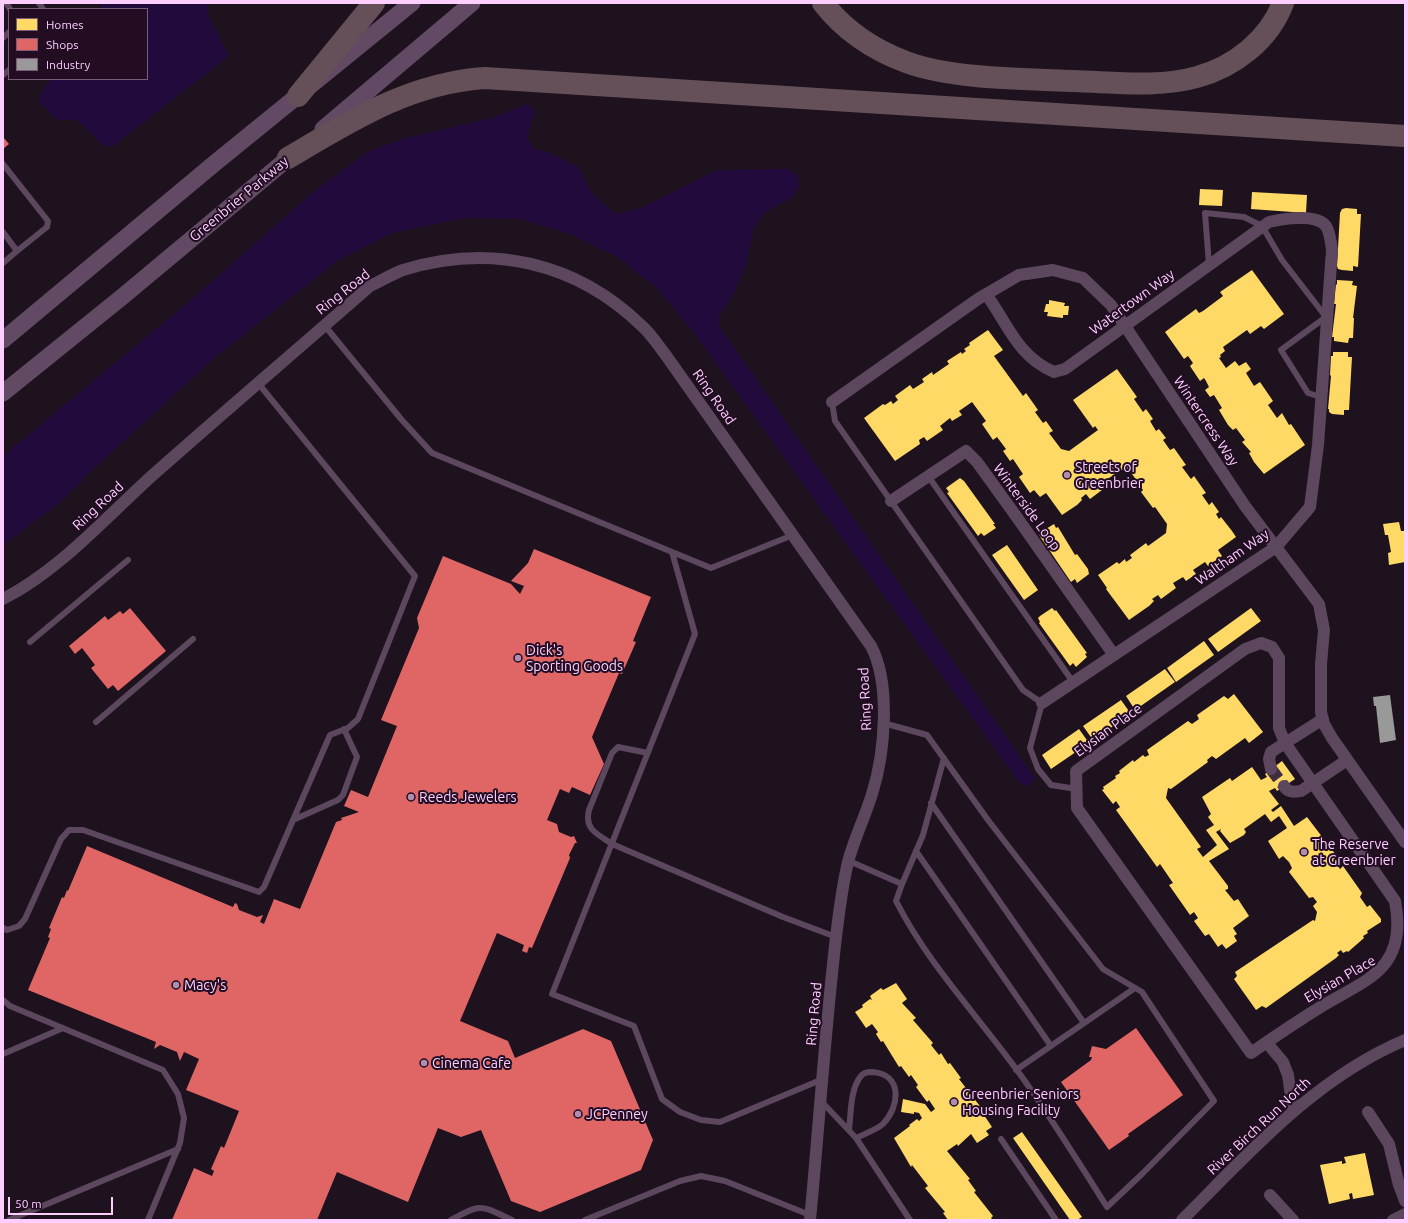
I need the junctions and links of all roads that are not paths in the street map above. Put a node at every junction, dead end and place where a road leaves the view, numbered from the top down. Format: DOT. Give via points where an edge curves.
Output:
graph roads {
  1 [pos="374,3"];
  2 [pos="412,3"];
  3 [pos="472,3"];
  4 [pos="823,3"];
  5 [pos="1283,3"];
  6 [pos="298,96"];
  7 [pos="1405,136"];
  8 [pos="288,158"];
  9 [pos="3,164"];
  10 [pos="1321,222"];
  11 [pos="1262,226"];
  12 [pos="3,232"];
  13 [pos="17,251"];
  14 [pos="3,262"];
  15 [pos="1209,265"];
  16 [pos="986,294"];
  17 [pos="1326,317"];
  18 [pos="325,326"];
  19 [pos="1125,326"];
  20 [pos="5,337"];
  21 [pos="26,374"];
  22 [pos="3,383"];
  23 [pos="258,383"];
  24 [pos="3,393"];
  25 [pos="1321,397"];
  26 [pos="832,402"];
  27 [pos="928,476"];
  28 [pos="891,501"];
  29 [pos="793,534"];
  30 [pos="1276,547"];
  31 [pos="672,552"];
  32 [pos="128,560"];
  33 [pos="3,599"];
  34 [pos="193,639"];
  35 [pos="30,642"];
  36 [pos="1114,655"];
  37 [pos="1073,682"];
  38 [pos="1042,703"];
  39 [pos="1323,719"];
  40 [pos="96,722"];
  41 [pos="882,723"];
  42 [pos="344,729"];
  43 [pos="1285,743"];
  44 [pos="648,753"];
  45 [pos="944,758"];
  46 [pos="1347,760"];
  47 [pos="1271,769"];
  48 [pos="1312,784"];
  49 [pos="1284,786"];
  50 [pos="1077,789"];
  51 [pos="931,803"];
  52 [pos="293,820"];
  53 [pos="1405,842"];
  54 [pos="612,844"];
  55 [pos="916,851"];
  56 [pos="849,861"];
  57 [pos="902,884"];
  58 [pos="3,928"];
  59 [pos="836,937"];
  60 [pos="1136,988"];
  61 [pos="3,1000"];
  62 [pos="1084,1023"];
  63 [pos="63,1028"];
  64 [pos="1405,1040"];
  65 [pos="1267,1042"];
  66 [pos="1051,1046"];
  67 [pos="3,1054"];
  68 [pos="1016,1070"];
  69 [pos="823,1079"];
  70 [pos="821,1101"];
  71 [pos="1293,1111"];
  72 [pos="1368,1112"];
  73 [pos="849,1130"];
  74 [pos="856,1138"];
  75 [pos="1001,1139"];
  76 [pos="178,1149"];
  77 [pos="1270,1195"];
  78 [pos="1405,1201"];
  79 [pos="1405,1214"];
  80 [pos="810,1217"];
  81 [pos="9,1220"];
  82 [pos="148,1220"];
  83 [pos="451,1220"];
  84 [pos="512,1220"];
  85 [pos="584,1220"];
  86 [pos="910,1220"];
  87 [pos="1056,1220"];
  88 [pos="1182,1220"];
  89 [pos="1293,1220"];
  90 [pos="1393,1220"];
  1 -- 6 [label="highway"];
  2 -- 6 [label="main road"];
  3 -- 8 [label="main road, Greenbrier Parkway"];
  4 -- 5 [label="highway" via="840,22 866,43 906,62 921,66 968,74 1041,79 1172,82 1197,77 1232,63 1259,40"];
  6 -- 20 [label="main road"];
  7 -- 8 [label="highway" via="518,78 485,78 448,82 420,89 365,113"];
  8 -- 21 [label="main road, Greenbrier Parkway"];
  9 -- 13 [label="lane" via="48,221 47,227"];
  10 -- 11 [label="street, Watertown Way" via="1297,218 1281,219"];
  10 -- 17 [label="street, Waltham Way" via="1326,226 1332,250"];
  11 -- 15 [label="street, Watertown Way"];
  11 -- 15 [label="lane" via="1244,217 1205,213"];
  11 -- 17 [label="lane" via="1282,260"];
  12 -- 13 [label="lane"];
  13 -- 14 [label="lane"];
  15 -- 19 [label="street, Watertown Way"];
  16 -- 19 [label="street, Wintercress Way" via="1019,275 1053,270 1083,278 1111,305"];
  16 -- 19 [label="street, Watertown Way" via="1021,349 1035,362 1054,372 1064,369"];
  16 -- 26 [label="street, Wintercress Way"];
  17 -- 25 [label="street, Waltham Way"];
  17 -- 25 [label="lane" via="1281,350 1308,393"];
  18 -- 23 [label="street, Ring Road"];
  18 -- 29 [label="street, Ring Road" via="370,286 402,271 430,263 460,259 519,261 570,276 616,303 643,326"];
  18 -- 31 [label="lane" via="432,453"];
  19 -- 30 [label="street, Wintercress Way" via="1245,506"];
  21 -- 22 [label="main road"];
  21 -- 24 [label="main road, Greenbrier Parkway"];
  23 -- 33 [label="street, Ring Road" via="71,551"];
  23 -- 42 [label="lane" via="415,576 358,718"];
  25 -- 30 [label="street, Waltham Way" via="1310,507"];
  26 -- 28 [label="lane" via="835,421"];
  27 -- 28 [label="street, Winterside Loop"];
  27 -- 36 [label="street, Winterside Loop" via="966,451 977,462"];
  27 -- 37 [label="lane"];
  28 -- 38 [label="lane" via="1023,690"];
  29 -- 31 [label="lane" via="711,568"];
  29 -- 41 [label="street, Ring Road" via="876,654 881,673"];
  30 -- 36 [label="street, Waltham Way"];
  30 -- 39 [label="street, Wintercress Way" via="1319,604 1324,630 1321,664"];
  31 -- 44 [label="lane" via="695,634"];
  32 -- 35 [label="lane"];
  34 -- 40 [label="lane"];
  36 -- 37 [label="street, Waltham Way"];
  37 -- 38 [label="street, Waltham Way"];
  38 -- 50 [label="lane" via="1030,748 1038,769 1051,785"];
  39 -- 43 [label="street"];
  39 -- 46 [label="street, Wintercress Way"];
  41 -- 45 [label="lane" via="927,735"];
  41 -- 56 [label="street, Ring Road" via="877,773"];
  42 -- 52 [label="lane" via="330,735"];
  42 -- 52 [label="lane" via="356,758 343,795 338,800"];
  43 -- 47 [label="street" via="1271,752"];
  43 -- 48 [label="street, Elysian Place"];
  43 -- 50 [label="street, Elysian Place" via="1279,728 1279,658 1272,647 1262,643 1245,649 1076,771"];
  44 -- 54 [label="lane"];
  44 -- 54 [label="lane" via="618,747 612,753 587,819 591,829"];
  45 -- 51 [label="lane"];
  45 -- 60 [label="lane" via="988,820 1103,969"];
  46 -- 48 [label="street"];
  46 -- 53 [label="street, Wintercress Way"];
  48 -- 49 [label="street" via="1294,792 1286,790"];
  48 -- 65 [label="street, Elysian Place" via="1395,902 1401,916 1403,937 1398,955 1389,968 1322,1006"];
  50 -- 65 [label="street, Elysian Place" via="1077,808 1251,1053"];
  51 -- 55 [label="lane"];
  51 -- 62 [label="lane"];
  52 -- 58 [label="lane" via="264,887 258,892 83,830 69,830 60,839 25,919 19,926 7,930"];
  54 -- 59 [label="lane"];
  54 -- 69 [label="lane" via="552,994 634,1026 662,1099 680,1112 701,1120 720,1122"];
  55 -- 57 [label="lane"];
  55 -- 66 [label="lane"];
  56 -- 57 [label="lane"];
  56 -- 59 [label="street, Ring Road"];
  57 -- 68 [label="lane" via="896,901 902,913 942,973"];
  59 -- 69 [label="street, Ring Road"];
  60 -- 62 [label="lane"];
  60 -- 68 [label="lane" via="1142,992 1214,1101 1107,1206"];
  61 -- 63 [label="lane" via="10,1006"];
  62 -- 66 [label="lane"];
  63 -- 67 [label="lane"];
  63 -- 76 [label="lane" via="163,1070 178,1094 184,1118"];
  64 -- 71 [label="street, River Birch Run North" via="1374,1054 1317,1091"];
  65 -- 71 [label="street" via="1283,1062 1288,1075"];
  66 -- 68 [label="lane"];
  69 -- 70 [label="street, Ring Road"];
  70 -- 73 [label="lane"];
  70 -- 80 [label="street, Ring Road"];
  71 -- 88 [label="street, River Birch Run North"];
  72 -- 78 [label="street" via="1389,1144"];
  73 -- 74 [label="lane"];
  73 -- 74 [label="lane" via="854,1091 861,1076 868,1072 883,1073 892,1081 896,1090 891,1114 881,1125"];
  74 -- 86 [label="lane"];
  75 -- 87 [label="lane"];
  76 -- 81 [label="lane"];
  76 -- 82 [label="lane"];
  77 -- 89 [label="street"];
  79 -- 90 [label="street"];
  80 -- 85 [label="lane" via="725,1181 701,1176 680,1181"];
  83 -- 84 [label="lane" via="474,1207 488,1209"];
}
